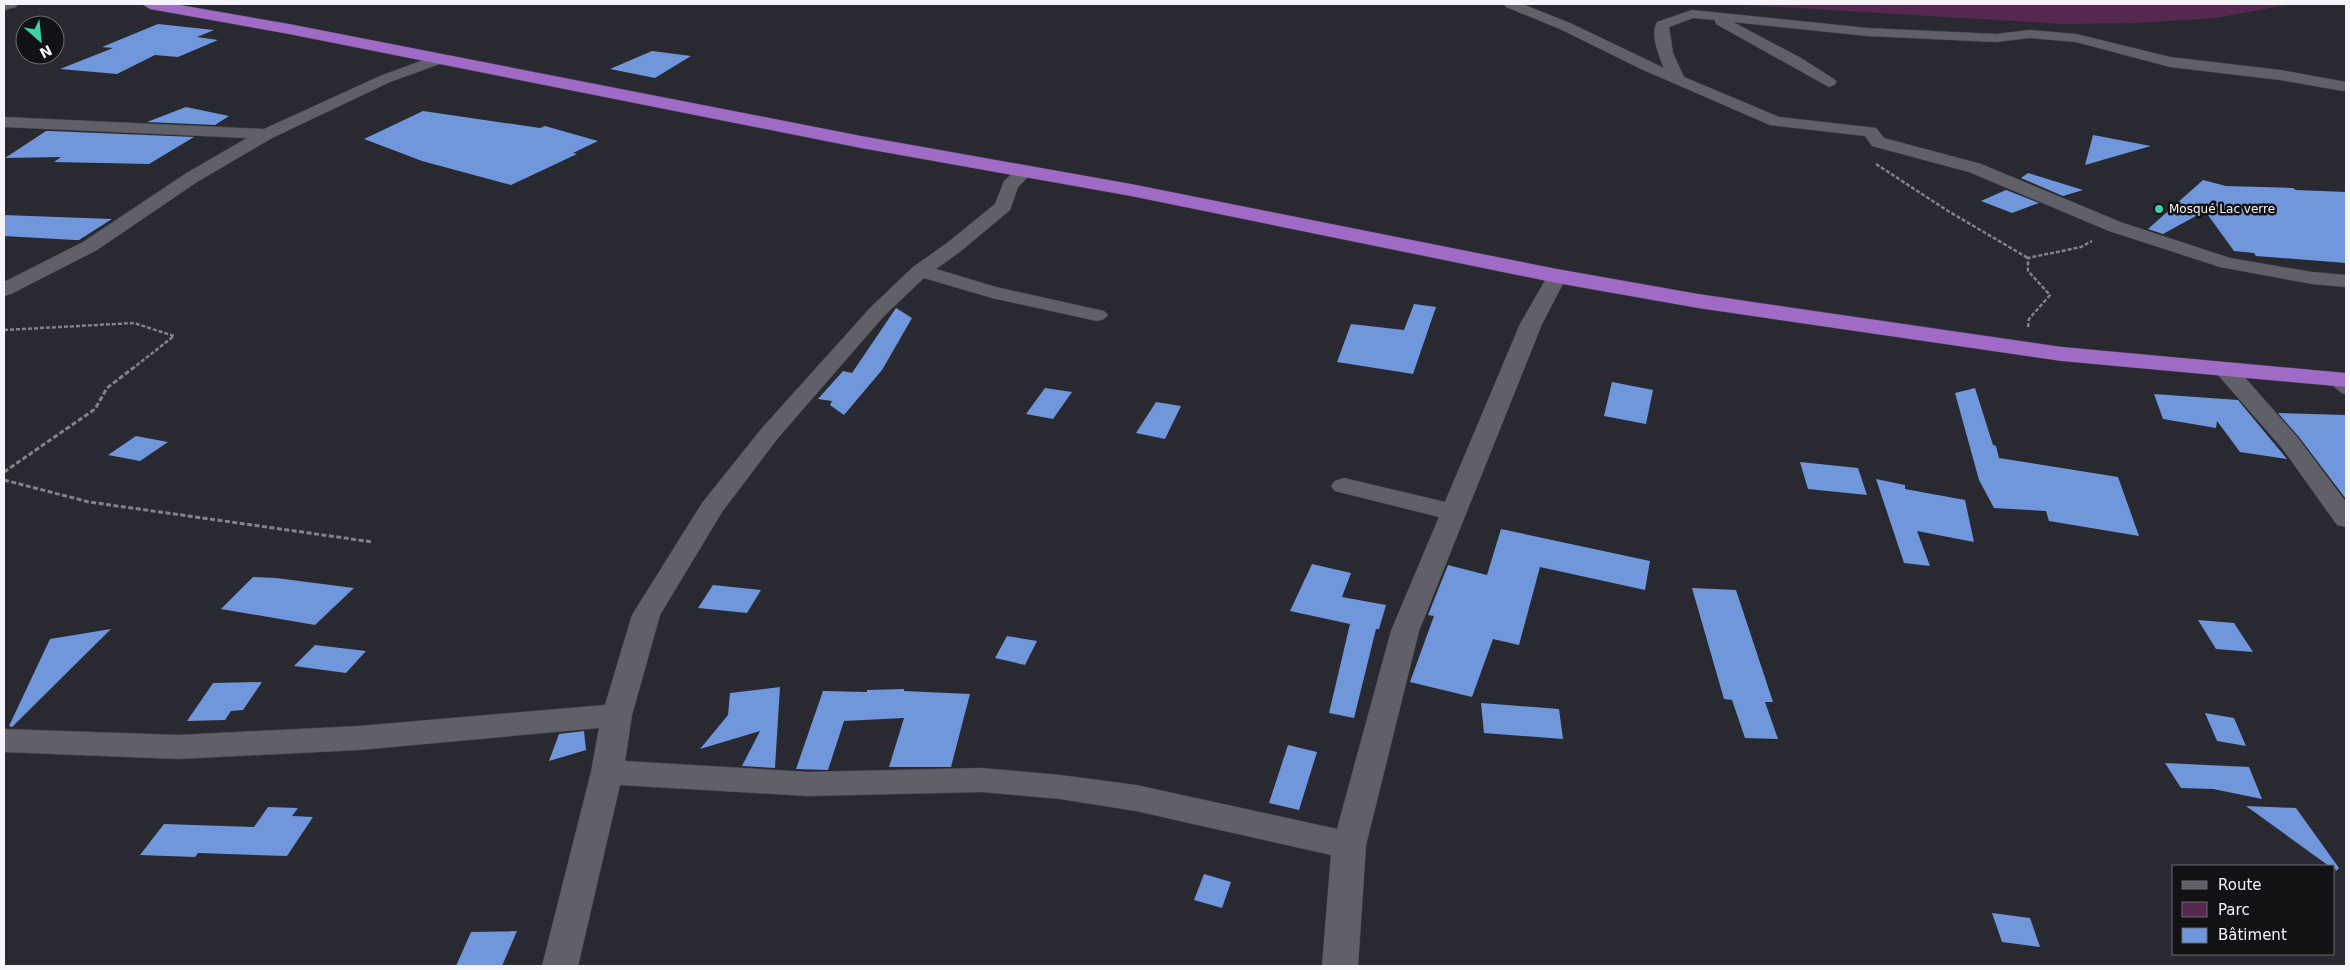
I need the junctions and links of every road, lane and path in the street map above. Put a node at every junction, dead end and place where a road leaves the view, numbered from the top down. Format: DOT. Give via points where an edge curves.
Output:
graph roads {
  1 [pos="11,4"];
  2 [pos="150,4"];
  3 [pos="1511,4"];
  4 [pos="4,6"];
  5 [pos="1710,15"];
  6 [pos="440,59"];
  7 [pos="1678,80"];
  8 [pos="1829,82"];
  9 [pos="2343,86"];
  10 [pos="4,122"];
  11 [pos="266,134"];
  12 [pos="1878,142"];
  13 [pos="1024,171"];
  14 [pos="2116,226"];
  15 [pos="2028,258"];
  16 [pos="920,271"];
  17 [pos="1557,276"];
  18 [pos="2346,281"];
  19 [pos="4,290"];
  20 [pos="1097,315"];
  21 [pos="4,330"];
  22 [pos="2026,350"];
  23 [pos="2226,370"];
  24 [pos="2341,383"];
  25 [pos="4,472"];
  26 [pos="4,480"];
  27 [pos="1344,486"];
  28 [pos="1452,512"];
  29 [pos="2346,519"];
  30 [pos="373,542"];
  31 [pos="617,715"];
  32 [pos="4,741"];
  33 [pos="606,772"];
  34 [pos="1349,846"];
  35 [pos="560,966"];
  36 [pos="1340,966"];
  1 -- 4 [label="street"];
  2 -- 6 [label="highway"];
  3 -- 7 [label="street"];
  5 -- 7 [label="street" via="1692,14 1662,24 1668,63"];
  5 -- 8 [label="street"];
  5 -- 9 [label="street" via="1876,33 1996,38 2030,34 2076,38 2170,62"];
  6 -- 11 [label="street" via="385,79"];
  6 -- 13 [label="highway"];
  7 -- 12 [label="street" via="1776,122 1870,132"];
  10 -- 11 [label="street"];
  11 -- 19 [label="street" via="191,178 90,246"];
  12 -- 14 [label="street" via="1975,168"];
  12 -- 15 [label="path" via="1868,151 1878,166"];
  13 -- 16 [label="street" via="1010,186 1003,206"];
  13 -- 17 [label="highway"];
  14 -- 15 [label="path" via="2081,247"];
  14 -- 18 [label="street" via="2227,262"];
  15 -- 22 [label="path" via="2028,271 2050,295 2028,319"];
  16 -- 20 [label="street" via="992,292"];
  16 -- 31 [label="street" via="827,367 711,509 646,615"];
  17 -- 22 [label="highway" via="1698,301"];
  17 -- 28 [label="street" via="1531,324 1475,464"];
  21 -- 25 [label="path" via="134,323 174,336 106,388 94,409"];
  22 -- 23 [label="highway"];
  23 -- 24 [label="highway"];
  23 -- 29 [label="street" via="2290,442"];
  26 -- 30 [label="path" via="89,502"];
  27 -- 28 [label="street"];
  28 -- 34 [label="street" via="1405,631"];
  31 -- 32 [label="street" via="359,738 178,748"];
  31 -- 33 [label="street"];
  33 -- 34 [label="street" via="808,784 982,780 1060,787 1136,798"];
  33 -- 35 [label="street"];
  34 -- 36 [label="street"];
}
